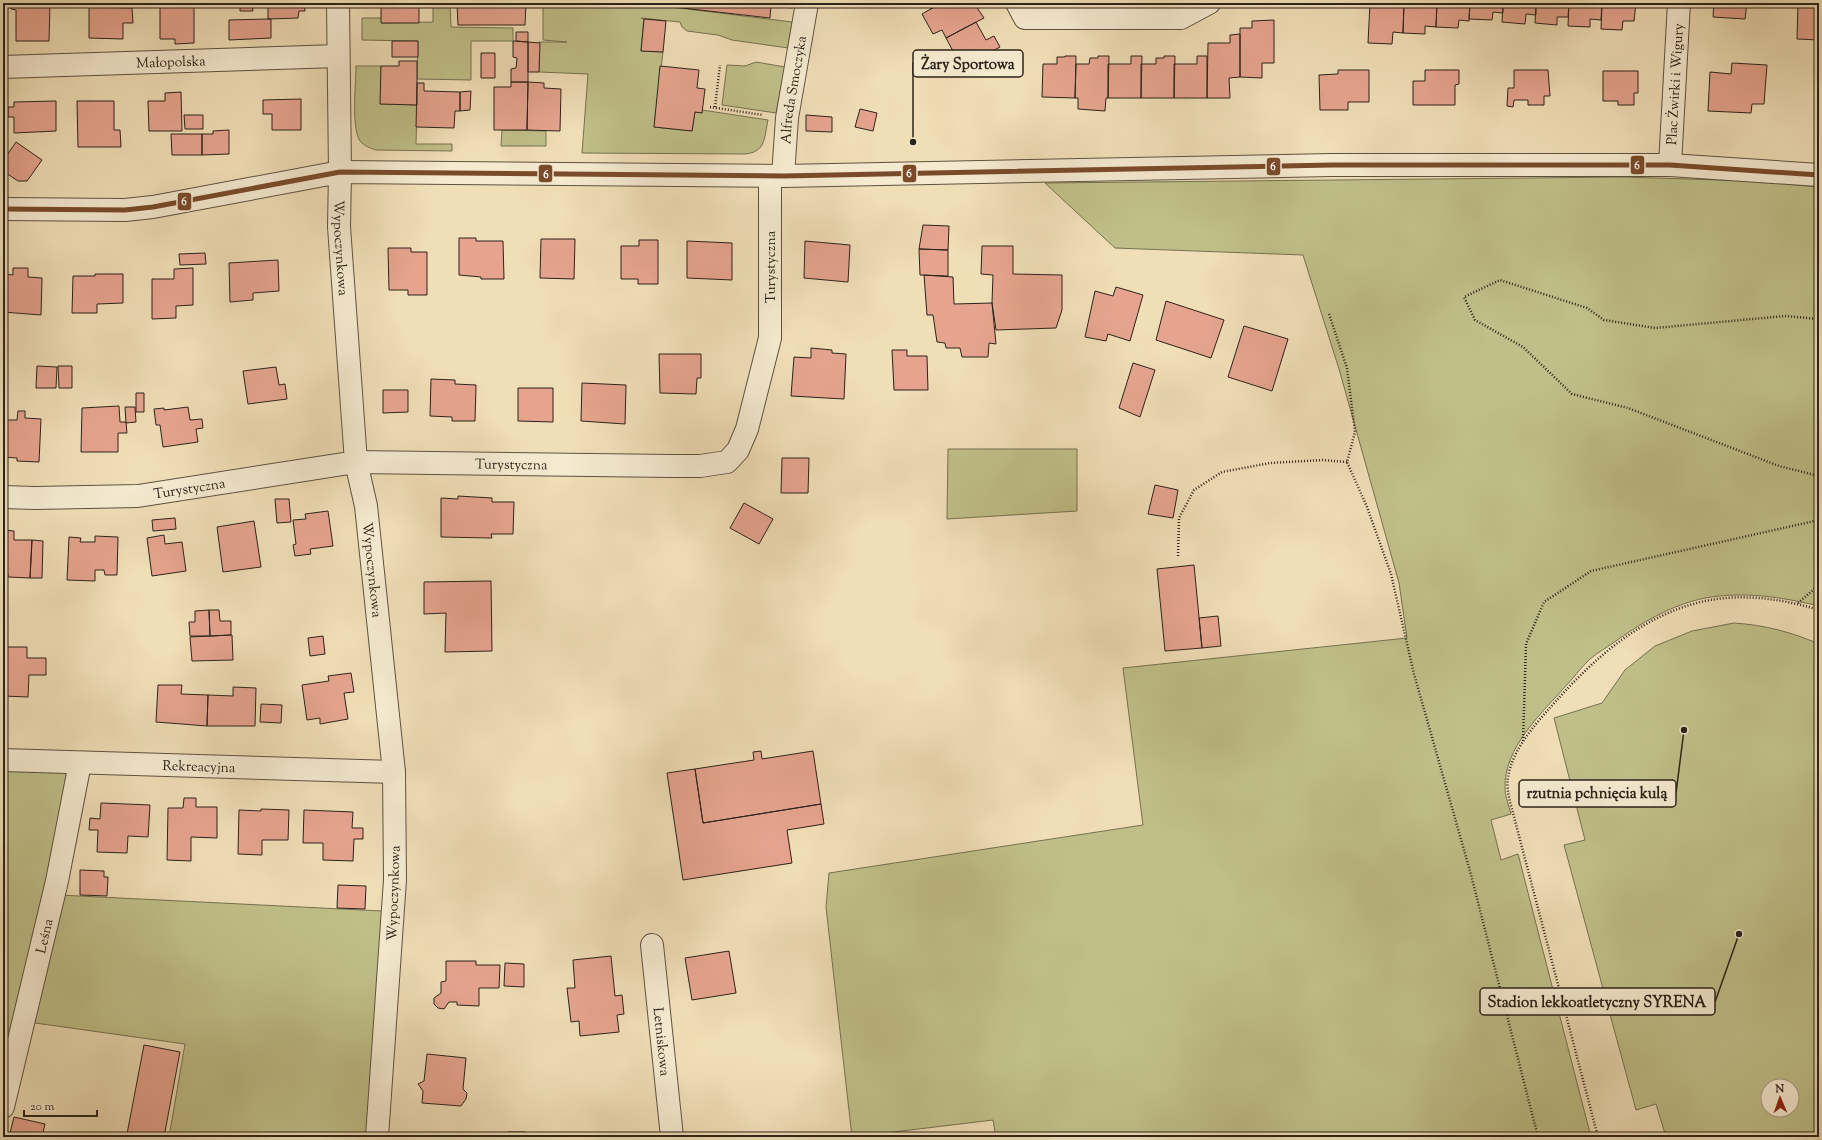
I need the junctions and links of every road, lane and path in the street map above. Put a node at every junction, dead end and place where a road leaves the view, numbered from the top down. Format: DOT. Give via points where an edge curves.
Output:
graph roads {
  1 [pos="338,3"];
  2 [pos="808,3"];
  3 [pos="1017,3"];
  4 [pos="1209,3"];
  5 [pos="1679,3"];
  6 [pos="1120,11"];
  7 [pos="338,56"];
  8 [pos="720,65"];
  9 [pos="3,67"];
  10 [pos="710,107"];
  11 [pos="715,107"];
  12 [pos="787,118"];
  13 [pos="1670,165"];
  14 [pos="340,172"];
  15 [pos="1819,175"];
  16 [pos="777,176"];
  17 [pos="3,209"];
  18 [pos="1329,314"];
  19 [pos="1819,319"];
  20 [pos="356,462"];
  21 [pos="1347,462"];
  22 [pos="1819,476"];
  23 [pos="3,497"];
  24 [pos="1819,520"];
  25 [pos="1178,556"];
  26 [pos="1819,585"];
  27 [pos="1798,604"];
  28 [pos="1819,610"];
  29 [pos="1523,742"];
  30 [pos="3,760"];
  31 [pos="80,763"];
  32 [pos="394,772"];
  33 [pos="652,945"];
  34 [pos="3,1107"];
  35 [pos="378,1137"];
  36 [pos="672,1137"];
  37 [pos="1538,1137"];
  38 [pos="1598,1137"];
  1 -- 7 [label="street, Wypoczynkowa"];
  2 -- 12 [label="street, Alfreda Smoczyka"];
  3 -- 6 [label="street" via="1025,18"];
  4 -- 6 [label="street" via="1181,18"];
  5 -- 13 [label="street, Plac Żwirki i Wigury"];
  7 -- 9 [label="street, Małopolska"];
  7 -- 14 [label="street, Wypoczynkowa"];
  8 -- 11 [label="path"];
  10 -- 11 [label="path"];
  11 -- 12 [label="path"];
  12 -- 16 [label="street, Alfreda Smoczyka"];
  13 -- 15 [label="street"];
  13 -- 16 [label="street" via="1332,165"];
  14 -- 16 [label="street"];
  14 -- 17 [label="street" via="146,208"];
  14 -- 20 [label="street, Wypoczynkowa" via="339,226"];
  16 -- 20 [label="street, Turystyczna" via="770,338 747,429 738,450 727,462 700,466"];
  18 -- 21 [label="path" via="1347,368 1355,432"];
  19 -- 22 [label="path" via="1785,316 1655,328 1604,320 1587,308 1500,280 1464,297 1475,320 1523,347 1572,394 1628,408 1778,466"];
  20 -- 23 [label="street, Turystyczna" via="138,496"];
  20 -- 32 [label="street, Wypoczynkowa" via="366,506"];
  21 -- 25 [label="path" via="1323,460 1270,463 1222,472 1194,490 1186,504 1179,518"];
  21 -- 37 [label="path" via="1367,507 1391,574 1414,674 1470,872"];
  24 -- 29 [label="path" via="1591,571 1544,602 1526,644"];
  26 -- 27 [label="path"];
  27 -- 28 [label="path"];
  27 -- 29 [label="path" via="1760,598 1724,599 1705,601 1661,616 1627,636 1595,660 1558,698"];
  29 -- 38 [label="path" via="1511,768 1508,788"];
  30 -- 31 [label="street, Rekreacyjna"];
  31 -- 32 [label="street, Rekreacyjna"];
  31 -- 34 [label="street, Leśna" via="57,881"];
  32 -- 35 [label="street, Wypoczynkowa" via="395,880"];
  33 -- 36 [label="street, Letniskowa"];
}
